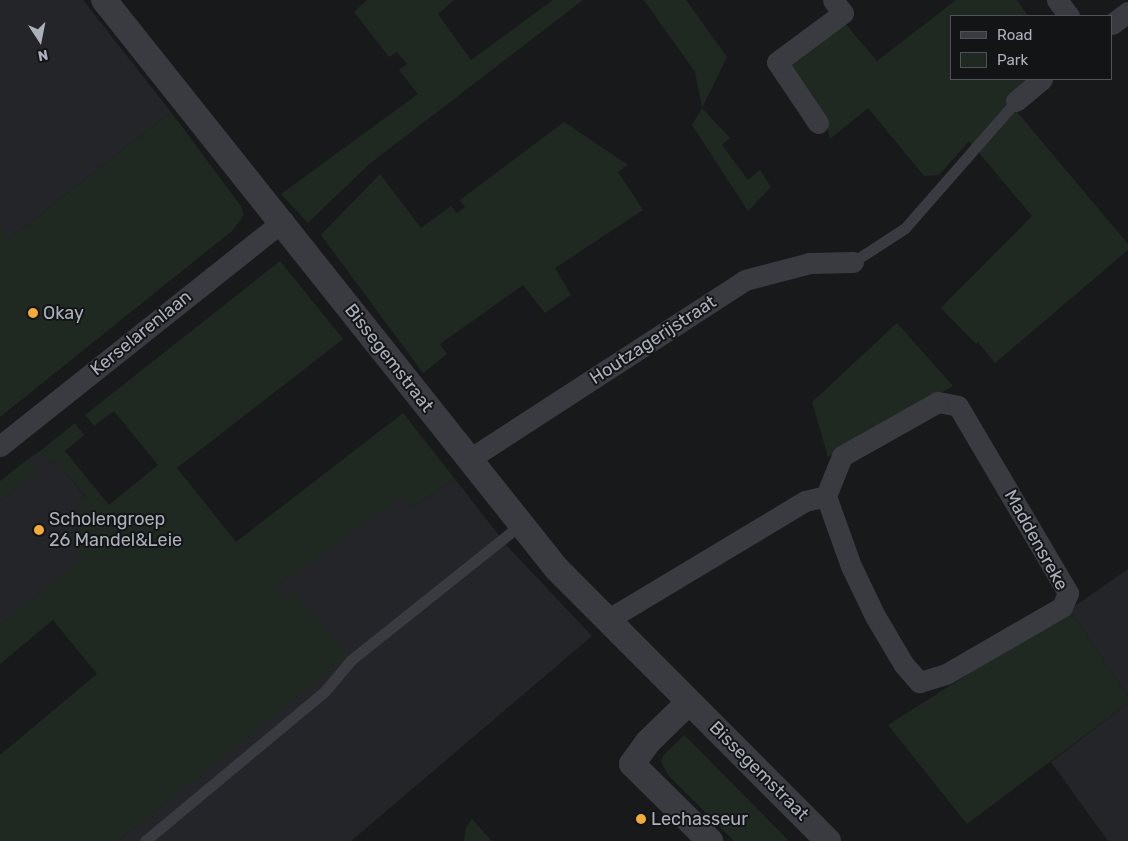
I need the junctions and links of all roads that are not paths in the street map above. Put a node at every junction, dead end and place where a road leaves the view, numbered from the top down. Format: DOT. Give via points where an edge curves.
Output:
graph roads {
  1 [pos="104,0"];
  2 [pos="833,0"];
  3 [pos="1057,0"];
  4 [pos="1128,12"];
  5 [pos="1068,15"];
  6 [pos="1113,23"];
  7 [pos="1041,80"];
  8 [pos="1016,101"];
  9 [pos="818,124"];
  10 [pos="282,221"];
  11 [pos="853,262"];
  12 [pos="0,446"];
  13 [pos="468,460"];
  14 [pos="826,496"];
  15 [pos="520,525"];
  16 [pos="608,620"];
  17 [pos="689,702"];
  18 [pos="146,841"];
  19 [pos="710,841"];
  20 [pos="828,841"];
  1 -- 10 [label="street, Bissegemstraat"];
  2 -- 9 [label="street" via="844,13 777,62"];
  3 -- 5 [label="street"];
  4 -- 6 [label="street"];
  7 -- 8 [label="street"];
  8 -- 11 [label="lane" via="904,228"];
  10 -- 12 [label="street, Kerselarenlaan"];
  10 -- 13 [label="street, Bissegemstraat"];
  11 -- 13 [label="street, Houtzagerijstraat" via="810,263 745,280"];
  13 -- 15 [label="street, Bissegemstraat"];
  14 -- 14 [label="street, Maddensreke" via="851,566 875,616 904,665 920,682 946,674 1062,607 1067,601 1068,594 958,406 938,402 842,456"];
  14 -- 16 [label="street" via="806,501"];
  15 -- 16 [label="street, Bissegemstraat"];
  15 -- 18 [label="lane" via="351,660 325,691"];
  16 -- 17 [label="street, Bissegemstraat"];
  17 -- 19 [label="street" via="648,742 632,764"];
  17 -- 20 [label="street, Bissegemstraat"];
}
